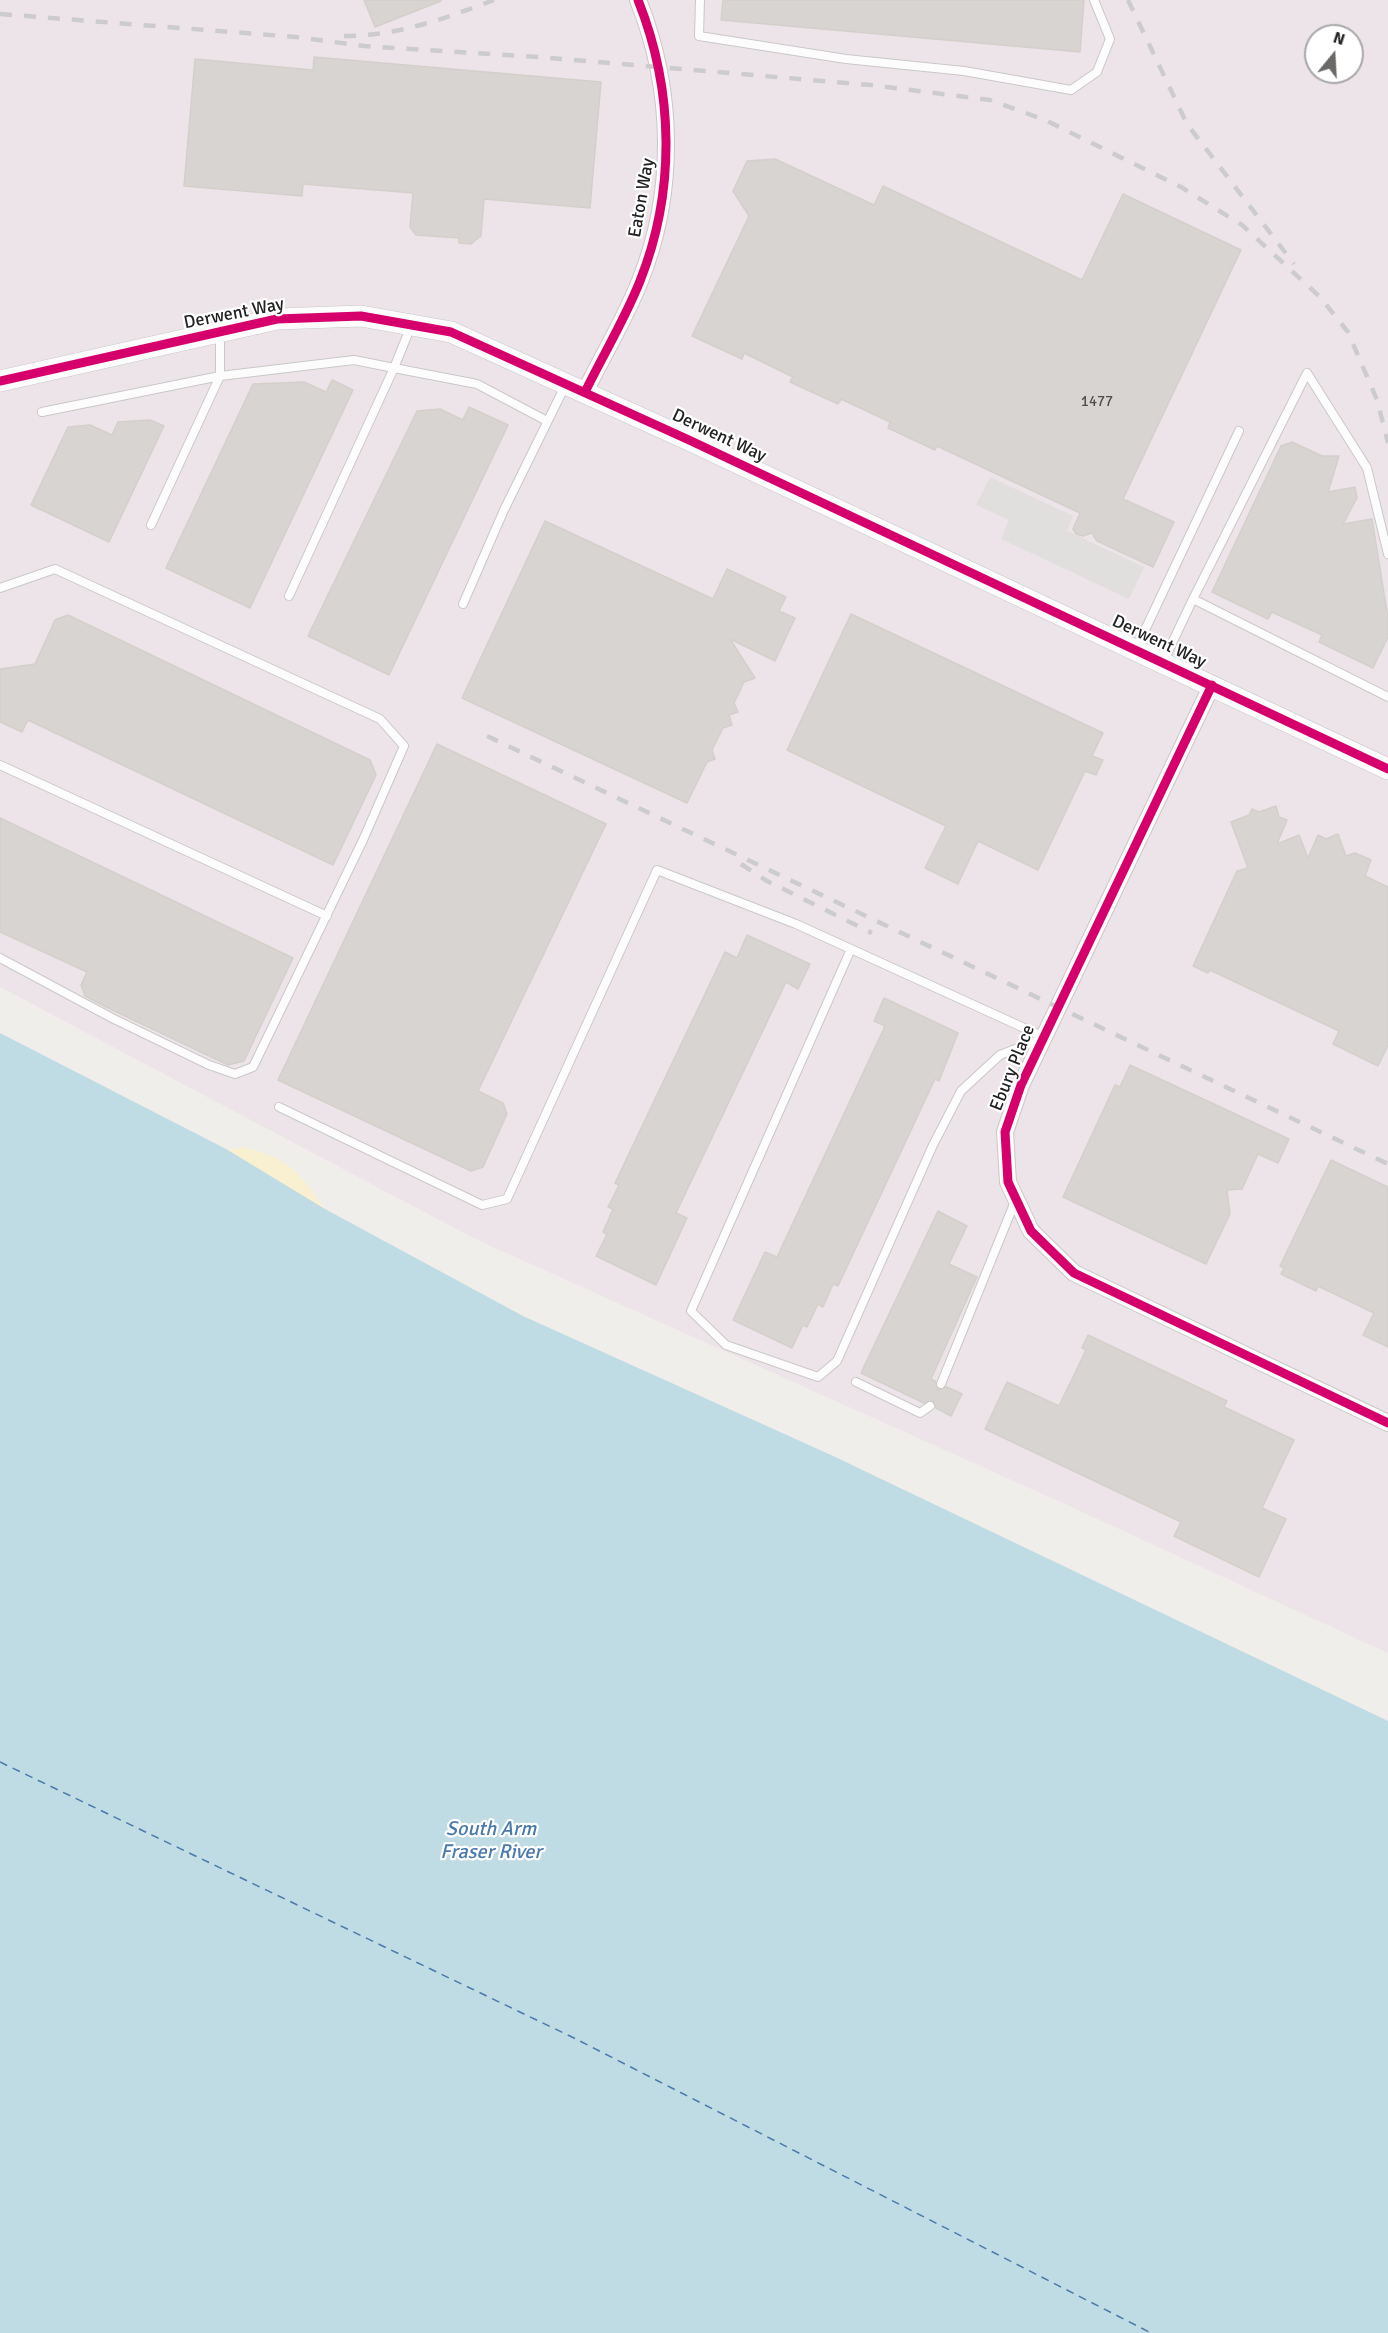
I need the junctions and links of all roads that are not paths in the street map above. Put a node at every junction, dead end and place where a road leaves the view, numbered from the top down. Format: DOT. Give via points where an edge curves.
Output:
graph roads {
  1 [pos="638,0"];
  2 [pos="700,0"];
  3 [pos="1094,0"];
  4 [pos="412,325"];
  5 [pos="220,332"];
  6 [pos="394,369"];
  7 [pos="220,376"];
  8 [pos="0,381"];
  9 [pos="576,388"];
  10 [pos="42,412"];
  11 [pos="547,421"];
  12 [pos="1239,431"];
  13 [pos="151,525"];
  14 [pos="1388,554"];
  15 [pos="0,588"];
  16 [pos="289,596"];
  17 [pos="1192,599"];
  18 [pos="463,604"];
  19 [pos="1136,650"];
  20 [pos="1163,662"];
  21 [pos="1212,685"];
  22 [pos="1388,697"];
  23 [pos="0,765"];
  24 [pos="1388,768"];
  25 [pos="327,916"];
  26 [pos="851,949"];
  27 [pos="0,958"];
  28 [pos="1044,1037"];
  29 [pos="279,1107"];
  30 [pos="1016,1198"];
  31 [pos="856,1382"];
  32 [pos="941,1384"];
  33 [pos="930,1406"];
  34 [pos="1388,1423"];
  1 -- 9 [label="street, Eaton Way" via="660,68 668,161 658,222 640,281"];
  2 -- 3 [label="lane" via="699,36 846,59 964,70 1071,90 1097,72 1110,39"];
  4 -- 5 [label="street, Derwent Way" via="361,316 277,319"];
  4 -- 6 [label="lane"];
  4 -- 9 [label="street, Derwent Way" via="451,332"];
  5 -- 7 [label="lane"];
  5 -- 8 [label="street, Derwent Way"];
  6 -- 7 [label="lane" via="354,360"];
  6 -- 11 [label="lane" via="477,384"];
  6 -- 16 [label="lane"];
  7 -- 10 [label="lane"];
  7 -- 13 [label="lane"];
  9 -- 11 [label="lane"];
  9 -- 19 [label="street, Derwent Way"];
  11 -- 18 [label="lane"];
  12 -- 19 [label="lane"];
  14 -- 17 [label="lane" via="1367,468 1307,373"];
  15 -- 25 [label="lane" via="54,569 380,719 404,746"];
  17 -- 20 [label="lane"];
  17 -- 22 [label="lane"];
  19 -- 20 [label="street, Derwent Way"];
  20 -- 21 [label="street, Derwent Way"];
  21 -- 24 [label="street, Derwent Way"];
  21 -- 28 [label="street, Ebury Place"];
  23 -- 25 [label="lane"];
  25 -- 27 [label="lane" via="253,1067 236,1074 112,1018"];
  26 -- 28 [label="lane"];
  26 -- 28 [label="lane" via="691,1311 726,1345 818,1377 837,1361 961,1091 1000,1054"];
  26 -- 29 [label="lane" via="657,870 507,1199 482,1205"];
  28 -- 30 [label="street, Ebury Place" via="1021,1085 1005,1132 1008,1182"];
  30 -- 32 [label="lane"];
  30 -- 34 [label="street, Ebury Place" via="1031,1231 1074,1273"];
  31 -- 33 [label="lane" via="920,1413"];
}
